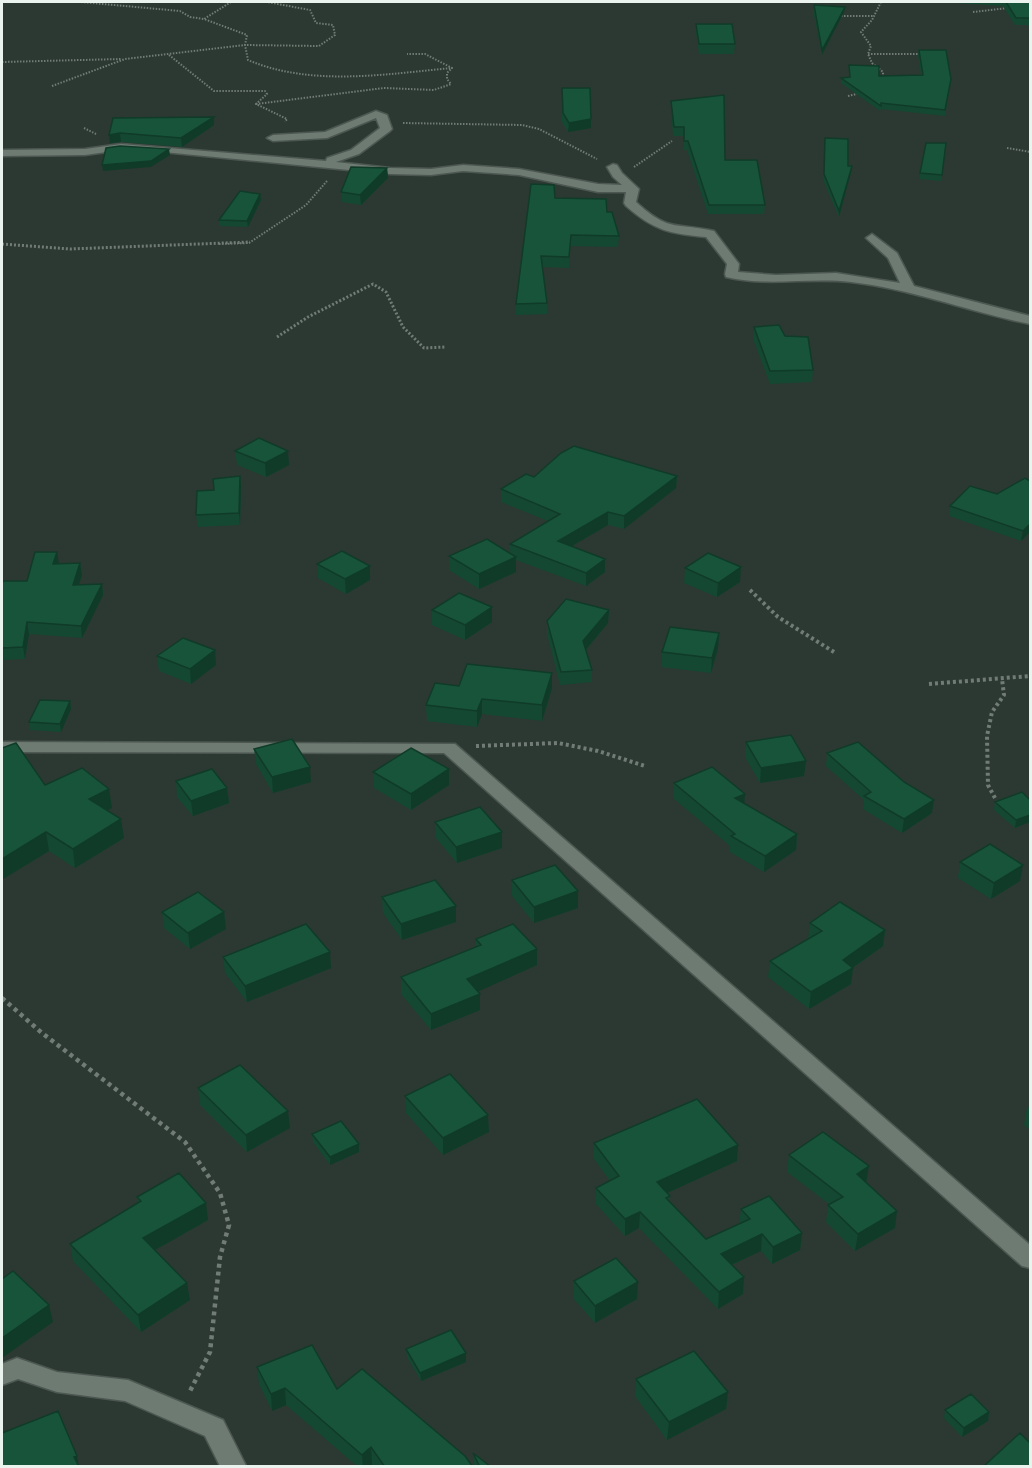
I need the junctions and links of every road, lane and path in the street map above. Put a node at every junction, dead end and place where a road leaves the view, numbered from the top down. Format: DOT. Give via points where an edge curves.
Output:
graph roads {
  1 [pos="81,2"];
  2 [pos="231,2"];
  3 [pos="267,2"];
  4 [pos="881,2"];
  5 [pos="992,5"];
  6 [pos="1002,8"];
  7 [pos="1011,8"];
  8 [pos="974,12"];
  9 [pos="830,16"];
  10 [pos="873,16"];
  11 [pos="204,19"];
  12 [pos="245,45"];
  13 [pos="168,54"];
  14 [pos="407,54"];
  15 [pos="868,54"];
  16 [pos="923,54"];
  17 [pos="125,59"];
  18 [pos="2,63"];
  19 [pos="452,68"];
  20 [pos="883,81"];
  21 [pos="52,86"];
  22 [pos="871,92"];
  23 [pos="849,96"];
  24 [pos="256,104"];
  25 [pos="287,119"];
  26 [pos="384,123"];
  27 [pos="273,138"];
  28 [pos="672,141"];
  29 [pos="1007,148"];
  30 [pos="1030,152"];
  31 [pos="2,153"];
  32 [pos="323,162"];
  33 [pos="341,165"];
  34 [pos="615,171"];
  35 [pos="633,189"];
  36 [pos="872,238"];
  37 [pos="2,244"];
  38 [pos="909,289"];
  39 [pos="1030,320"];
  40 [pos="277,337"];
  41 [pos="445,347"];
  42 [pos="750,590"];
  43 [pos="834,652"];
  44 [pos="1030,676"];
  45 [pos="1002,679"];
  46 [pos="929,684"];
  47 [pos="2,747"];
  48 [pos="449,748"];
  49 [pos="645,766"];
  50 [pos="995,798"];
  51 [pos="2,998"];
  52 [pos="1030,1259"];
  53 [pos="2,1375"];
  54 [pos="178,1413"];
  55 [pos="232,1467"];
  1 -- 11 [label="path" via="180,11"];
  2 -- 11 [label="path"];
  3 -- 12 [label="path" via="309,10 316,23 333,25 335,35 319,46"];
  4 -- 10 [label="path"];
  5 -- 6 [label="path"];
  6 -- 7 [label="path"];
  6 -- 8 [label="path"];
  9 -- 10 [label="path"];
  10 -- 15 [label="path" via="861,32 871,46"];
  11 -- 12 [label="path" via="247,35"];
  12 -- 13 [label="path"];
  12 -- 19 [label="path" via="248,60 271,70 307,75 348,77"];
  13 -- 17 [label="path"];
  13 -- 24 [label="path" via="214,91 265,92"];
  14 -- 19 [label="path" via="429,54"];
  15 -- 16 [label="path"];
  15 -- 20 [label="path" via="883,72"];
  17 -- 18 [label="path"];
  17 -- 21 [label="path"];
  19 -- 24 [label="path" via="447,79 451,84 446,88 402,87"];
  22 -- 23 [label="path"];
  24 -- 25 [label="path"];
  26 -- 27 [label="street" via="376,114 327,135"];
  26 -- 32 [label="street" via="386,129 355,152"];
  26 -- 34 [label="path" via="522,125 539,129"];
  28 -- 34 [label="path" via="640,164"];
  29 -- 30 [label="path"];
  31 -- 32 [label="street" via="85,152 120,147"];
  32 -- 33 [label="street"];
  33 -- 35 [label="street" via="390,171 463,168 519,172 598,188"];
  33 -- 37 [label="path" via="306,205 249,243 70,249"];
  34 -- 35 [label="street"];
  35 -- 38 [label="street" via="630,203 648,220 666,230 710,234 733,264 731,274 750,279 848,278"];
  36 -- 38 [label="street" via="893,256"];
  38 -- 39 [label="street"];
  40 -- 41 [label="path" via="372,284 382,288 394,304 403,328 424,348"];
  42 -- 43 [label="path" via="778,617"];
  44 -- 45 [label="path"];
  45 -- 46 [label="path"];
  45 -- 50 [label="path" via="1004,695 992,712 987,736 988,785"];
  47 -- 48 [label="street"];
  48 -- 49 [label="path" via="558,743"];
  48 -- 52 [label="street"];
  51 -- 54 [label="path" via="185,1142 220,1192 229,1225 220,1257 210,1352"];
  53 -- 54 [label="street" via="17,1368 57,1382 128,1391"];
  54 -- 55 [label="street" via="214,1428"];
}
